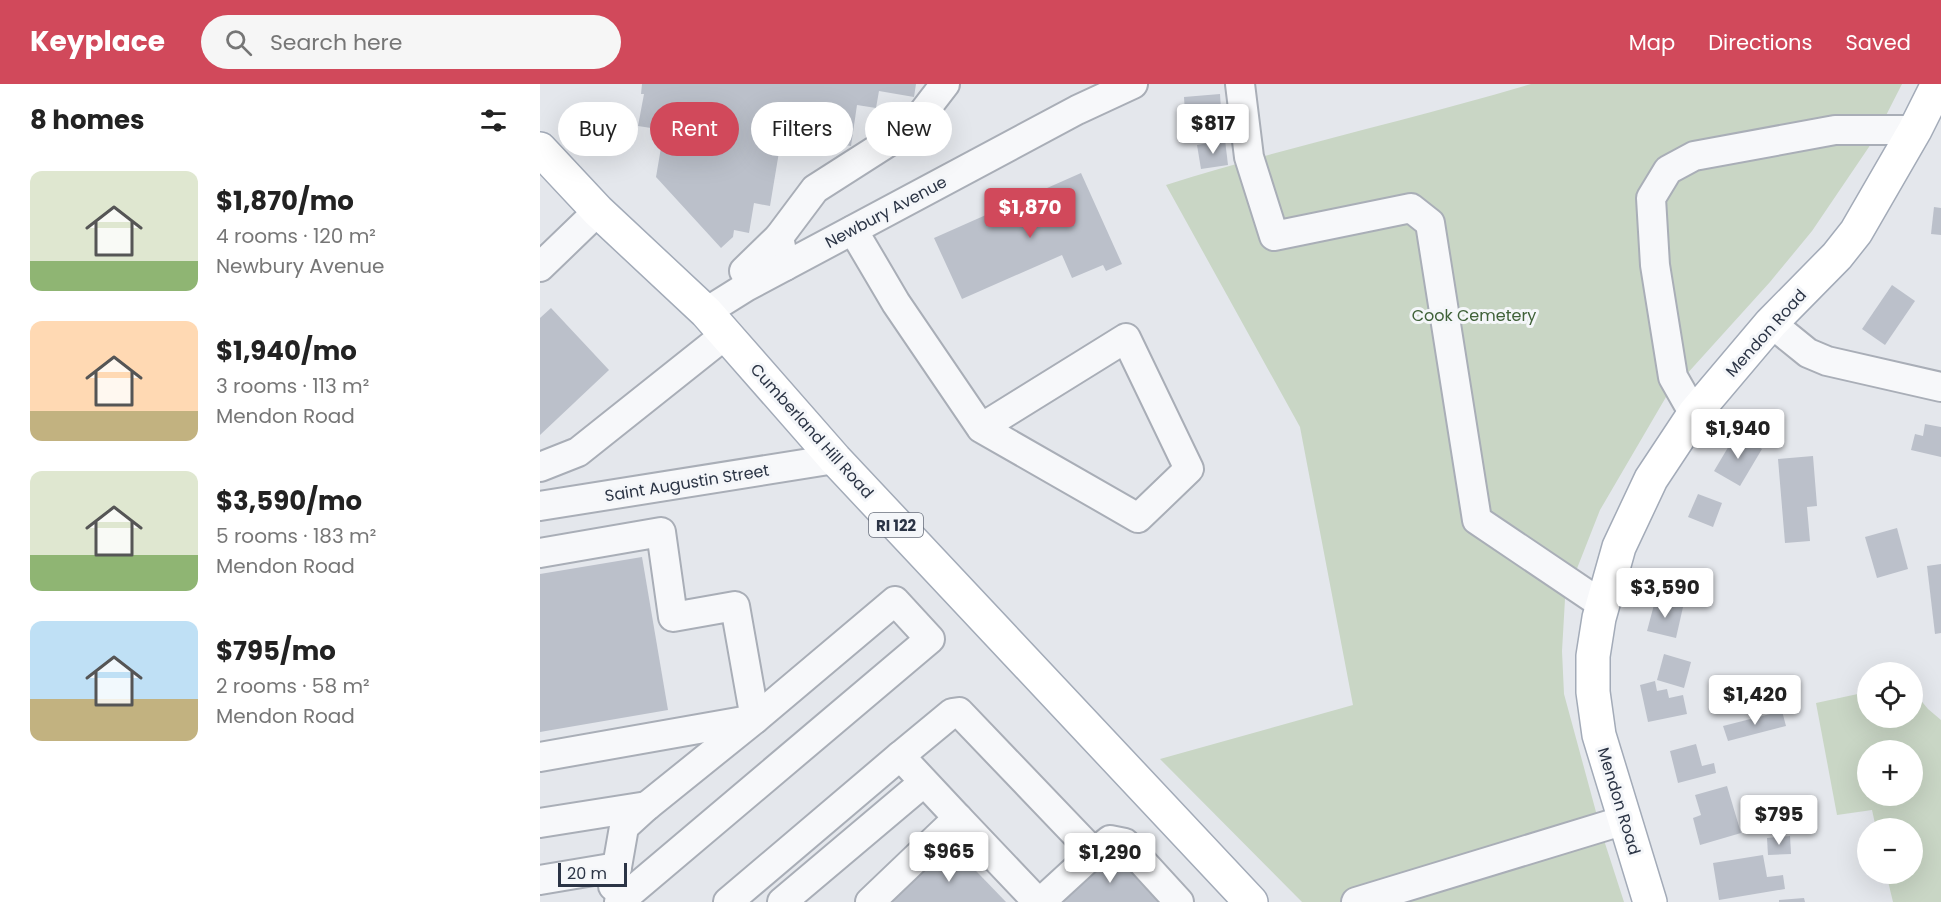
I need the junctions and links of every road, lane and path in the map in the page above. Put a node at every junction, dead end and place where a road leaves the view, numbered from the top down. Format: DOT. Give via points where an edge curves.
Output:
graph roads {
  1 [pos="945,84"];
  2 [pos="1133,84"];
  3 [pos="1240,84"];
  4 [pos="1938,84"];
  5 [pos="1915,130"];
  6 [pos="540,149"];
  7 [pos="598,211"];
  8 [pos="853,230"];
  9 [pos="779,237"];
  10 [pos="785,266"];
  11 [pos="540,267"];
  12 [pos="744,271"];
  13 [pos="716,323"];
  14 [pos="1771,323"];
  15 [pos="1941,387"];
  16 [pos="1694,414"];
  17 [pos="981,428"];
  18 [pos="835,459"];
  19 [pos="540,467"];
  20 [pos="540,506"];
  21 [pos="540,554"];
  22 [pos="1603,605"];
  23 [pos="755,719"];
  24 [pos="540,756"];
  25 [pos="900,756"];
  26 [pos="923,783"];
  27 [pos="647,806"];
  28 [pos="958,819"];
  29 [pos="1624,820"];
  30 [pos="540,823"];
  31 [pos="1094,853"];
  32 [pos="616,867"];
  33 [pos="540,880"];
  34 [pos="609,902"];
  35 [pos="619,902"];
  36 [pos="728,902"];
  37 [pos="782,902"];
  38 [pos="870,902"];
  39 [pos="1179,902"];
  40 [pos="1251,902"];
  41 [pos="1356,902"];
  42 [pos="1650,902"];
  1 -- 9 [label="street" via="912,127 815,189"];
  2 -- 8 [label="street, Newbury Avenue"];
  3 -- 22 [label="street" via="1250,157 1274,236 1411,208 1430,223 1477,520"];
  4 -- 5 [label="main road, Mendon Road"];
  5 -- 14 [label="main road, Mendon Road" via="1856,232"];
  5 -- 16 [label="street" via="1835,130 1694,156 1668,170 1652,198 1655,265 1673,377"];
  6 -- 7 [label="main road, Cumberland Hill Road / RI 122"];
  7 -- 11 [label="street"];
  7 -- 13 [label="main road, Cumberland Hill Road / RI 122"];
  8 -- 10 [label="street, Newbury Avenue"];
  8 -- 17 [label="street" via="896,303"];
  9 -- 10 [label="street"];
  9 -- 12 [label="street"];
  10 -- 13 [label="street, Newbury Avenue" via="746,287"];
  13 -- 18 [label="main road, Cumberland Hill Road / RI 122"];
  13 -- 19 [label="street, Newbury Avenue" via="578,452"];
  14 -- 15 [label="street" via="1808,353 1827,361"];
  14 -- 16 [label="main road, Mendon Road"];
  16 -- 22 [label="main road, Mendon Road" via="1651,479 1634,513 1619,547"];
  17 -- 17 [label="street" via="1138,518 1189,469 1126,338"];
  18 -- 20 [label="street, Saint Augustin Street"];
  18 -- 40 [label="main road, Cumberland Hill Road / RI 122"];
  21 -- 23 [label="street" via="661,532 673,617 735,606"];
  22 -- 29 [label="main road, Mendon Road" via="1593,656 1593,692 1599,735"];
  23 -- 24 [label="street"];
  23 -- 27 [label="street"];
  23 -- 35 [label="street" via="895,601 930,639"];
  25 -- 26 [label="street"];
  25 -- 31 [label="street" via="952,713 959,712"];
  25 -- 36 [label="street"];
  26 -- 28 [label="street"];
  26 -- 37 [label="street"];
  27 -- 30 [label="street"];
  27 -- 32 [label="street" via="624,827"];
  28 -- 31 [label="street" via="1034,898 1046,897"];
  28 -- 38 [label="street"];
  29 -- 41 [label="street"];
  29 -- 42 [label="main road, Mendon Road"];
  31 -- 39 [label="street" via="1110,840 1125,843"];
  32 -- 33 [label="street"];
  32 -- 34 [label="street"];
}
